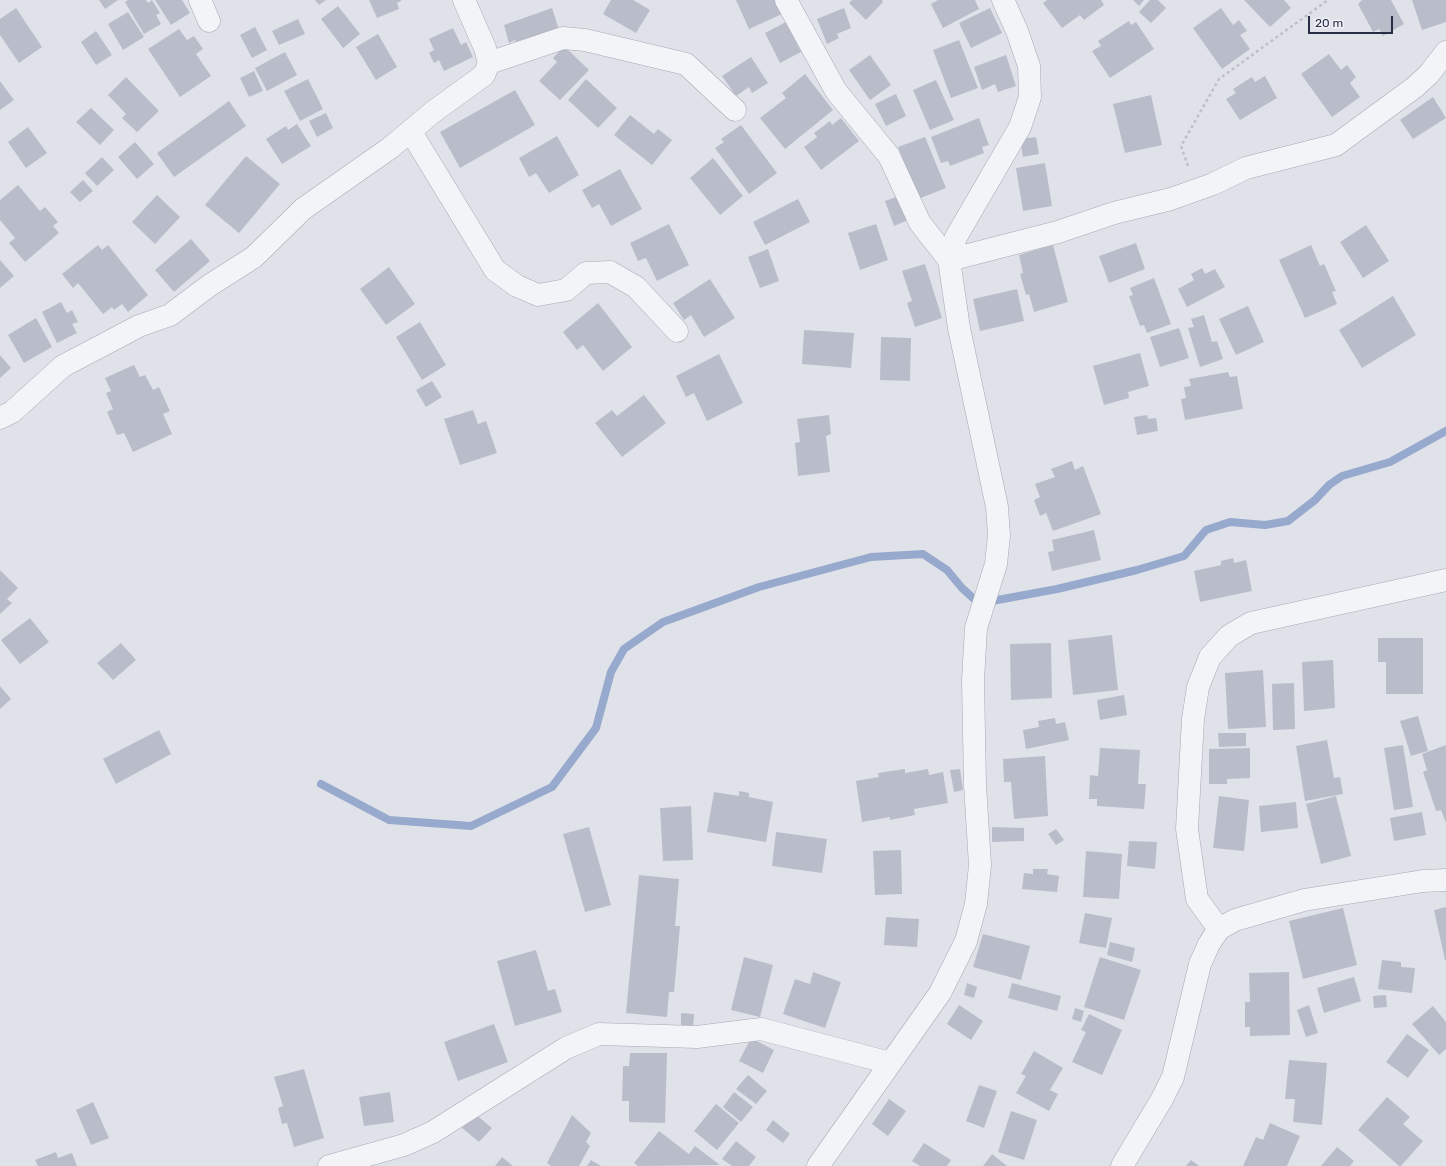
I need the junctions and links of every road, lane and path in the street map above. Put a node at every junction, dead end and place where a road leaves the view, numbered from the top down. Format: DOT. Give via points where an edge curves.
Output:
graph roads {
  1 [pos="200,0"];
  2 [pos="464,0"];
  3 [pos="786,0"];
  4 [pos="1003,0"];
  5 [pos="1328,0"];
  6 [pos="209,21"];
  7 [pos="1446,52"];
  8 [pos="489,63"];
  9 [pos="735,110"];
  10 [pos="411,132"];
  11 [pos="1197,189"];
  12 [pos="949,260"];
  13 [pos="677,331"];
  14 [pos="0,418"];
  15 [pos="1446,580"];
  16 [pos="1446,880"];
  17 [pos="1219,929"];
  18 [pos="890,1063"];
  19 [pos="329,1166"];
  20 [pos="818,1166"];
  21 [pos="1122,1166"];
  1 -- 6 [label="street"];
  2 -- 8 [label="street"];
  3 -- 12 [label="street" via="836,91 889,156 920,223"];
  4 -- 12 [label="street" via="1017,30 1029,66 1030,97 1020,127 956,237"];
  5 -- 11 [label="path" via="1219,79 1181,146"];
  7 -- 11 [label="street" via="1415,87 1336,145 1246,168"];
  8 -- 9 [label="street" via="563,38 585,40 686,64"];
  8 -- 10 [label="street" via="484,75 433,112"];
  10 -- 13 [label="street" via="495,270 518,286 538,295 566,290 586,273 610,272 636,287"];
  10 -- 14 [label="street" via="303,209 254,257 170,315 139,326 63,366 12,412"];
  11 -- 12 [label="street" via="1058,232"];
  12 -- 18 [label="street" via="959,328 997,507 999,535 996,564 976,628 973,680 980,865 976,904 966,941 940,993"];
  15 -- 17 [label="street" via="1251,623 1229,636 1210,657 1198,687 1193,719 1187,829 1197,899"];
  16 -- 17 [label="street" via="1423,881 1304,900 1235,920"];
  17 -- 21 [label="street" via="1200,964 1173,1077"];
  18 -- 19 [label="street" via="761,1029 698,1037 599,1034 566,1048 433,1132 404,1145"];
  18 -- 20 [label="street"];
}
